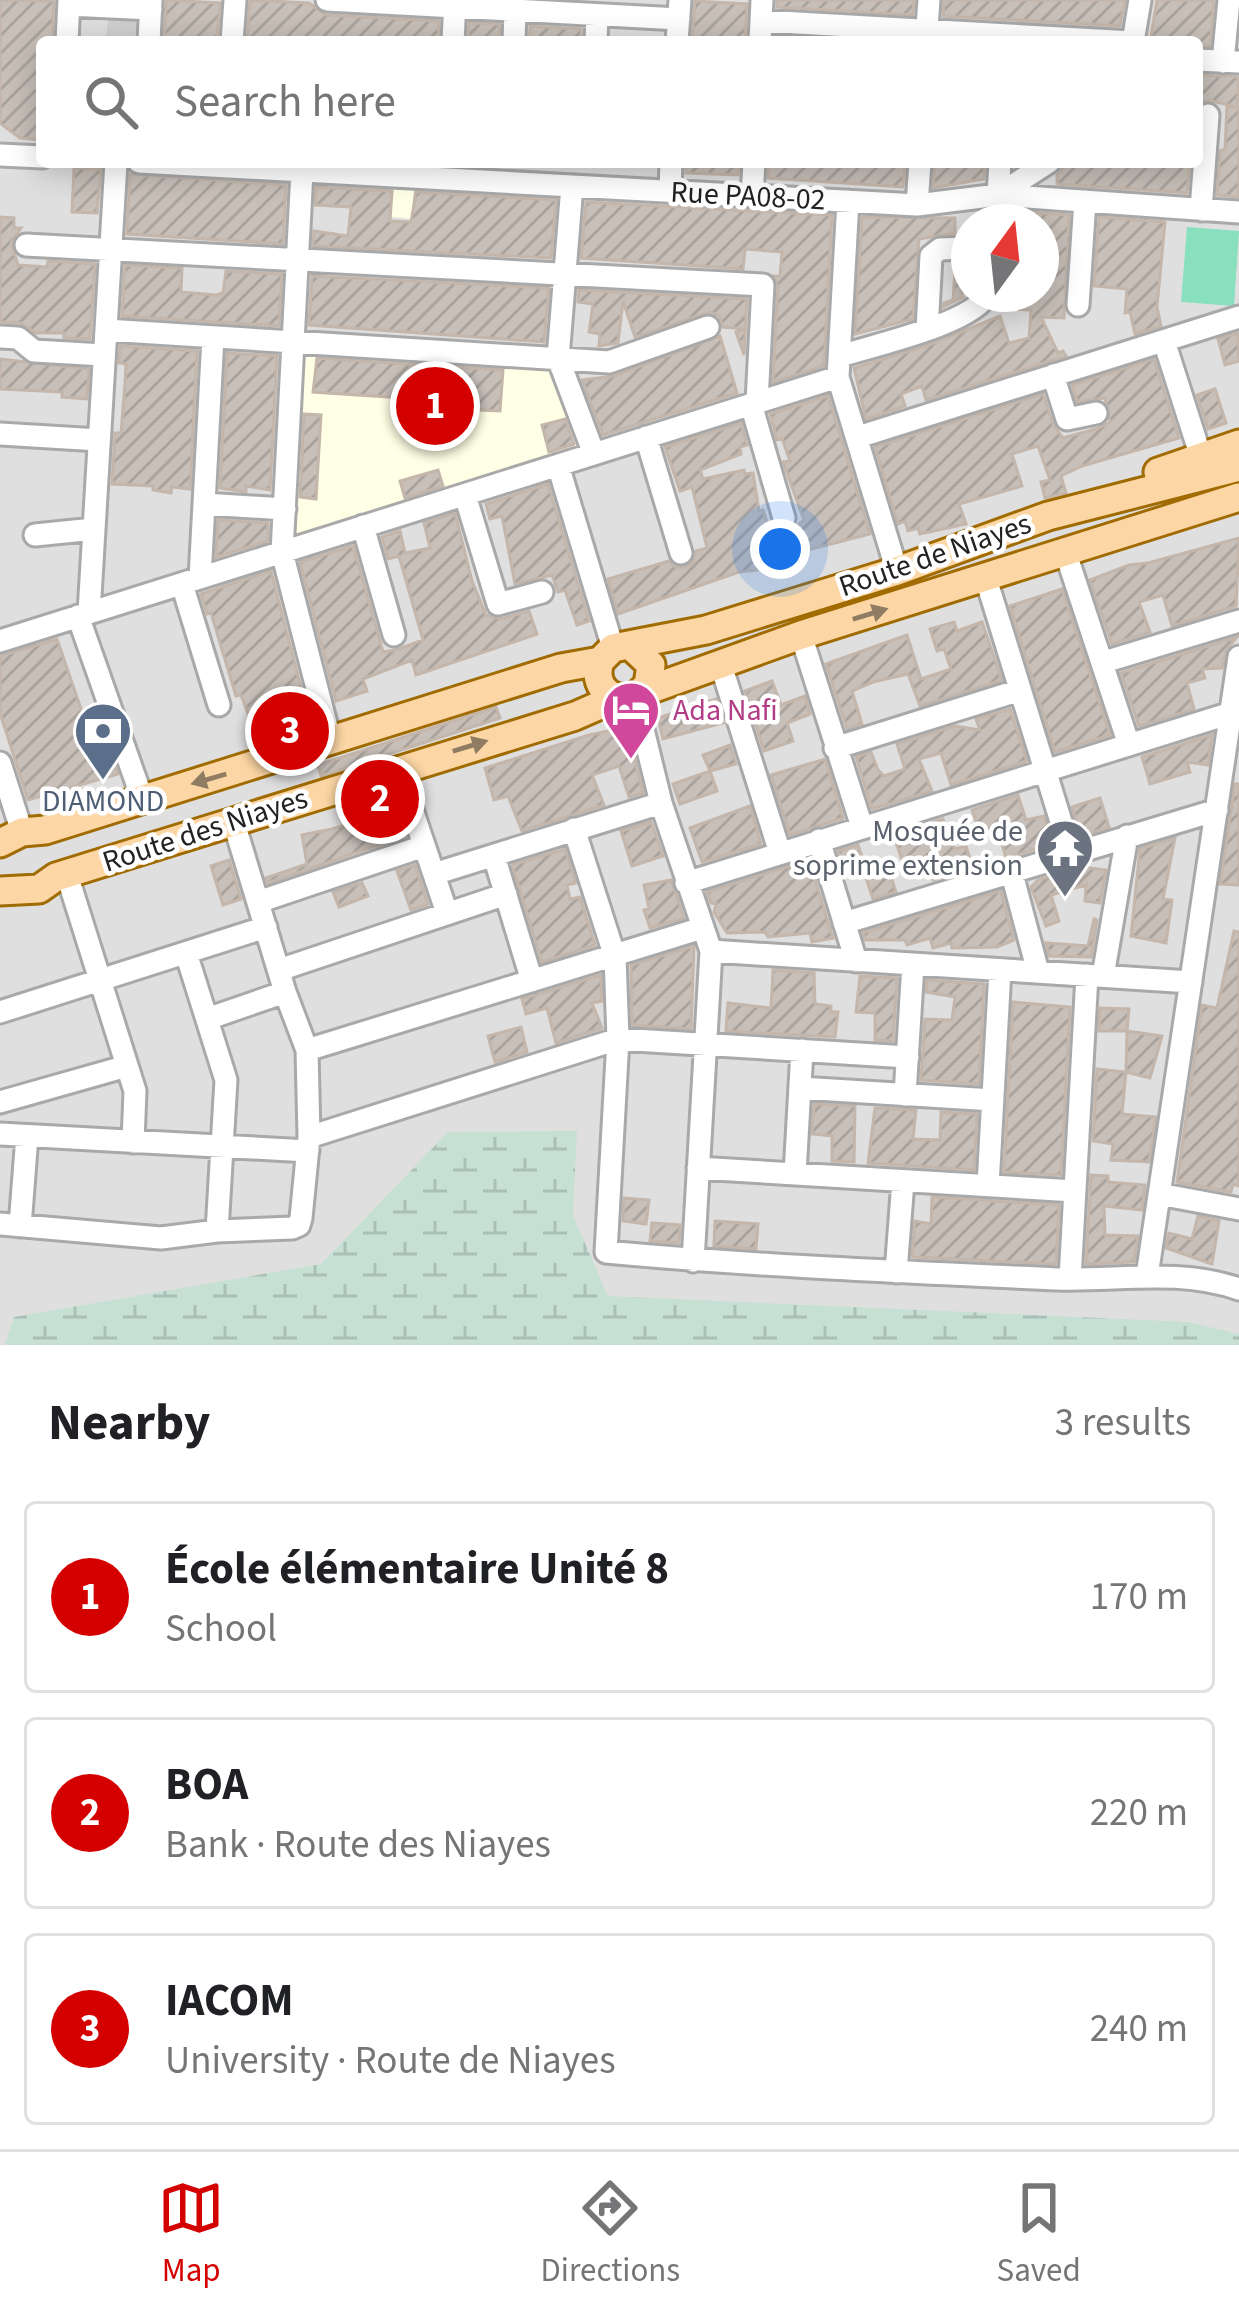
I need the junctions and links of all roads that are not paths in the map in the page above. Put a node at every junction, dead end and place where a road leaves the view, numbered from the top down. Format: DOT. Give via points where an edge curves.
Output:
graph roads {
  1 [pos="235,0"];
  2 [pos="326,0"];
  3 [pos="929,0"];
  4 [pos="1141,0"];
  5 [pos="1229,0"];
  6 [pos="369,1"];
  7 [pos="69,2"];
  8 [pos="151,4"];
  9 [pos="455,4"];
  10 [pos="515,10"];
  11 [pos="597,15"];
  12 [pos="678,20"];
  13 [pos="761,21"];
  14 [pos="872,35"];
  15 [pos="67,36"];
  16 [pos="149,36"];
  17 [pos="232,36"];
  18 [pos="453,36"];
  19 [pos="514,36"];
  20 [pos="596,36"];
  21 [pos="927,36"];
  22 [pos="1134,36"];
  23 [pos="1231,62"];
  24 [pos="1208,115"];
  25 [pos="0,154"];
  26 [pos="36,157"];
  27 [pos="116,168"];
  28 [pos="298,168"];
  29 [pos="588,168"];
  30 [pos="671,168"];
  31 [pos="754,168"];
  32 [pos="920,168"];
  33 [pos="1000,168"];
  34 [pos="1040,168"];
  35 [pos="507,172"];
  36 [pos="580,186"];
  37 [pos="670,191"];
  38 [pos="998,195"];
  39 [pos="752,196"];
  40 [pos="848,201"];
  41 [pos="1085,201"];
  42 [pos="917,205"];
  43 [pos="1201,210"];
  44 [pos="1239,212"];
  45 [pos="26,245"];
  46 [pos="951,249"];
  47 [pos="110,250"];
  48 [pos="298,260"];
  49 [pos="565,274"];
  50 [pos="1078,304"];
  51 [pos="965,312"];
  52 [pos="1239,317"];
  53 [pos="708,327"];
  54 [pos="927,329"];
  55 [pos="106,330"];
  56 [pos="0,337"];
  57 [pos="213,337"];
  58 [pos="1164,341"];
  59 [pos="293,342"];
  60 [pos="104,355"];
  61 [pos="558,358"];
  62 [pos="839,366"];
  63 [pos="1052,375"];
  64 [pos="754,403"];
  65 [pos="1096,413"];
  66 [pos="0,434"];
  67 [pos="646,437"];
  68 [pos="857,437"];
  69 [pos="99,440"];
  70 [pos="1239,445"];
  71 [pos="594,454"];
  72 [pos="1201,457"];
  73 [pos="558,465"];
  74 [pos="1239,467"];
  75 [pos="465,494"];
  76 [pos="1239,497"];
  77 [pos="204,504"];
  78 [pos="285,508"];
  79 [pos="1239,513"];
  80 [pos="1048,516"];
  81 [pos="784,518"];
  82 [pos="363,526"];
  83 [pos="94,530"];
  84 [pos="35,535"];
  85 [pos="282,552"];
  86 [pos="682,553"];
  87 [pos="1070,553"];
  88 [pos="897,571"];
  89 [pos="986,579"];
  90 [pos="191,581"];
  91 [pos="542,592"];
  92 [pos="84,615"];
  93 [pos="1239,621"];
  94 [pos="394,635"];
  95 [pos="801,635"];
  96 [pos="0,641"];
  97 [pos="615,652"];
  98 [pos="1239,657"];
  99 [pos="720,662"];
  100 [pos="1104,662"];
  101 [pos="1020,690"];
  102 [pos="632,696"];
  103 [pos="219,705"];
  104 [pos="1235,716"];
  105 [pos="331,743"];
  106 [pos="1129,745"];
  107 [pos="835,748"];
  108 [pos="0,763"];
  109 [pos="398,768"];
  110 [pos="1043,769"];
  111 [pos="1230,784"];
  112 [pos="142,798"];
  113 [pos="661,803"];
  114 [pos="1217,810"];
  115 [pos="233,820"];
  116 [pos="862,827"];
  117 [pos="574,830"];
  118 [pos="1127,836"];
  119 [pos="14,839"];
  120 [pos="819,840"];
  121 [pos="424,846"];
  122 [pos="780,853"];
  123 [pos="1071,854"];
  124 [pos="494,856"];
  125 [pos="434,874"];
  126 [pos="1012,874"];
  127 [pos="61,876"];
  128 [pos="686,883"];
  129 [pos="3,884"];
  130 [pos="506,894"];
  131 [pos="258,902"];
  132 [pos="447,913"];
  133 [pos="844,923"];
  134 [pos="266,927"];
  135 [pos="702,928"];
  136 [pos="711,951"];
  137 [pos="186,952"];
  138 [pos="615,957"];
  139 [pos="856,961"];
  140 [pos="913,964"];
  141 [pos="1000,970"];
  142 [pos="1038,972"];
  143 [pos="1095,976"];
  144 [pos="100,980"];
  145 [pos="282,981"];
  146 [pos="532,981"];
  147 [pos="1191,982"];
  148 [pos="0,1012"];
  149 [pos="207,1019"];
  150 [pos="619,1039"];
  151 [pos="706,1045"];
  152 [pos="307,1050"];
  153 [pos="802,1050"];
  154 [pos="908,1057"];
  155 [pos="127,1066"];
  156 [pos="800,1088"];
  157 [pos="905,1095"];
  158 [pos="993,1100"];
  159 [pos="0,1102"];
  160 [pos="13,1135"];
  161 [pos="134,1142"];
  162 [pos="309,1144"];
  163 [pos="222,1146"];
  164 [pos="698,1168"];
  165 [pos="795,1174"];
  166 [pos="903,1181"];
  167 [pos="988,1186"];
  168 [pos="1075,1191"];
  169 [pos="1159,1194"];
  170 [pos="1239,1209"];
  171 [pos="10,1225"];
  172 [pos="217,1231"];
  173 [pos="693,1261"];
  174 [pos="896,1272"];
  175 [pos="1147,1276"];
  176 [pos="1070,1279"];
  177 [pos="1239,1289"];
  1 -- 17 [label="street"];
  2 -- 6 [label="street"];
  3 -- 21 [label="street"];
  4 -- 22 [label="street"];
  5 -- 23 [label="street"];
  6 -- 9 [label="street"];
  7 -- 8 [label="street"];
  7 -- 15 [label="street"];
  8 -- 16 [label="street"];
  9 -- 10 [label="street"];
  9 -- 18 [label="street"];
  10 -- 11 [label="street"];
  10 -- 19 [label="street"];
  11 -- 12 [label="street"];
  11 -- 20 [label="street"];
  13 -- 14 [label="street"];
  14 -- 21 [label="street"];
  24 -- 43 [label="street"];
  25 -- 26 [label="street"];
  27 -- 47 [label="street"];
  28 -- 35 [label="street, Rue PA08-02"];
  28 -- 48 [label="street"];
  29 -- 36 [label="street"];
  30 -- 37 [label="street"];
  31 -- 39 [label="street"];
  32 -- 42 [label="street"];
  33 -- 38 [label="street"];
  34 -- 38 [label="street"];
  35 -- 36 [label="street, Rue PA08-02"];
  36 -- 37 [label="street, Rue PA08-02"];
  36 -- 49 [label="street"];
  37 -- 39 [label="street, Rue PA08-02"];
  38 -- 41 [label="street"];
  38 -- 42 [label="street, Rue PA08-02"];
  39 -- 40 [label="street, Rue PA08-02"];
  40 -- 42 [label="street, Rue PA08-02"];
  40 -- 62 [label="street"];
  41 -- 43 [label="street"];
  41 -- 50 [label="street"];
  43 -- 44 [label="street"];
  45 -- 47 [label="street"];
  46 -- 54 [label="street" via="932,256"];
  47 -- 48 [label="street"];
  47 -- 55 [label="street"];
  48 -- 49 [label="street"];
  48 -- 59 [label="street"];
  49 -- 61 [label="street"];
  49 -- 64 [label="street" via="763,285"];
  51 -- 54 [label="street"];
  52 -- 58 [label="street"];
  53 -- 61 [label="street" via="609,362"];
  54 -- 62 [label="street"];
  55 -- 57 [label="street"];
  55 -- 60 [label="street"];
  56 -- 60 [label="street" via="34,351"];
  57 -- 59 [label="street"];
  57 -- 77 [label="street"];
  58 -- 63 [label="street"];
  58 -- 72 [label="street"];
  59 -- 61 [label="street"];
  59 -- 78 [label="street"];
  60 -- 69 [label="street"];
  61 -- 71 [label="street"];
  62 -- 64 [label="street"];
  62 -- 68 [label="street"];
  63 -- 65 [label="street" via="1067,418"];
  63 -- 68 [label="street"];
  64 -- 67 [label="street"];
  64 -- 81 [label="street"];
  66 -- 69 [label="street"];
  67 -- 71 [label="street"];
  67 -- 86 [label="street"];
  68 -- 88 [label="street"];
  69 -- 83 [label="street"];
  70 -- 72 [label="main road"];
  71 -- 73 [label="street"];
  72 -- 80 [label="main road"];
  73 -- 75 [label="street"];
  73 -- 97 [label="street"];
  74 -- 80 [label="main road, Route de Niayes"];
  75 -- 82 [label="street"];
  75 -- 91 [label="street" via="498,604"];
  76 -- 87 [label="main road, Route des Niayes"];
  77 -- 78 [label="street"];
  77 -- 90 [label="street"];
  78 -- 85 [label="street"];
  79 -- 87 [label="main road"];
  80 -- 88 [label="main road, Route de Niayes"];
  82 -- 85 [label="street"];
  82 -- 94 [label="street"];
  83 -- 84 [label="street"];
  83 -- 92 [label="street"];
  85 -- 90 [label="street"];
  85 -- 105 [label="street"];
  87 -- 89 [label="main road, Route des Niayes"];
  87 -- 100 [label="street"];
  88 -- 97 [label="main road, Route de Niayes"];
  95 -- 89 [label="main road, Route des Niayes, one-way"];
  89 -- 101 [label="street"];
  90 -- 92 [label="street"];
  90 -- 103 [label="street"];
  92 -- 96 [label="street"];
  92 -- 112 [label="street"];
  93 -- 100 [label="street"];
  95 -- 99 [label="main road, Route des Niayes"];
  95 -- 107 [label="street"];
  97 -- 102 [label="main road" via="597,669 601,686"];
  97 -- 102 [label="main road" via="651,665"];
  97 -- 105 [label="main road, Route de Niayes"];
  98 -- 104 [label="street"];
  99 -- 102 [label="main road, Route des Niayes"];
  99 -- 122 [label="street"];
  100 -- 106 [label="street"];
  101 -- 107 [label="street"];
  101 -- 110 [label="street"];
  109 -- 102 [label="main road, Route des Niayes, one-way"];
  102 -- 113 [label="street"];
  104 -- 106 [label="street"];
  104 -- 111 [label="street"];
  105 -- 112 [label="main road, Route de Niayes, one-way"];
  106 -- 110 [label="street"];
  107 -- 116 [label="street"];
  108 -- 119 [label="street"];
  109 -- 115 [label="main road, Route des Niayes"];
  109 -- 121 [label="street"];
  110 -- 116 [label="street"];
  110 -- 123 [label="street"];
  111 -- 114 [label="street"];
  112 -- 119 [label="main road, Route de Niayes"];
  113 -- 117 [label="street"];
  113 -- 128 [label="street"];
  114 -- 118 [label="street"];
  114 -- 147 [label="street"];
  115 -- 127 [label="main road, Route des Niayes"];
  115 -- 131 [label="street"];
  116 -- 120 [label="street"];
  117 -- 124 [label="street"];
  117 -- 138 [label="street"];
  118 -- 123 [label="street"];
  118 -- 143 [label="street"];
  119 -- 127 [label="main road" via="58,849"];
  120 -- 122 [label="street"];
  120 -- 133 [label="street"];
  121 -- 125 [label="street"];
  121 -- 131 [label="street"];
  122 -- 128 [label="street"];
  123 -- 126 [label="street"];
  124 -- 125 [label="street"];
  124 -- 130 [label="street"];
  125 -- 132 [label="street"];
  126 -- 133 [label="street"];
  126 -- 142 [label="street"];
  127 -- 129 [label="main road, Route des Niayes" via="39,889"];
  127 -- 144 [label="street"];
  128 -- 135 [label="street"];
  130 -- 132 [label="street"];
  130 -- 146 [label="street"];
  131 -- 134 [label="street"];
  132 -- 145 [label="street"];
  133 -- 139 [label="street"];
  134 -- 137 [label="street"];
  134 -- 145 [label="street"];
  135 -- 136 [label="street"];
  135 -- 138 [label="street"];
  136 -- 139 [label="street"];
  136 -- 151 [label="street"];
  137 -- 144 [label="street"];
  137 -- 149 [label="street"];
  138 -- 146 [label="street"];
  138 -- 150 [label="street"];
  139 -- 140 [label="street"];
  140 -- 141 [label="street"];
  140 -- 154 [label="street"];
  141 -- 142 [label="street"];
  141 -- 158 [label="street"];
  142 -- 143 [label="street"];
  143 -- 147 [label="street"];
  143 -- 168 [label="street"];
  144 -- 148 [label="street"];
  144 -- 155 [label="street"];
  145 -- 149 [label="street"];
  145 -- 152 [label="street"];
  146 -- 152 [label="street"];
  147 -- 169 [label="street"];
  149 -- 163 [label="street" via="226,1080"];
  150 -- 151 [label="street"];
  150 -- 162 [label="street"];
  150 -- 173 [label="street" via="606,1252"];
  151 -- 153 [label="street"];
  151 -- 164 [label="street"];
  152 -- 162 [label="street"];
  153 -- 154 [label="street"];
  153 -- 156 [label="street"];
  154 -- 157 [label="street"];
  155 -- 159 [label="street"];
  155 -- 161 [label="street"];
  156 -- 157 [label="street"];
  156 -- 165 [label="street"];
  157 -- 158 [label="street"];
  158 -- 167 [label="street"];
  159 -- 160 [label="street"];
  160 -- 161 [label="street"];
  160 -- 171 [label="street"];
  161 -- 163 [label="street"];
  162 -- 163 [label="street"];
  162 -- 172 [label="street" via="299,1225"];
  163 -- 172 [label="street"];
  164 -- 165 [label="street"];
  164 -- 173 [label="street"];
  165 -- 166 [label="street"];
  166 -- 167 [label="street"];
  166 -- 174 [label="street"];
  167 -- 168 [label="street"];
  168 -- 176 [label="street"];
  169 -- 170 [label="street"];
  169 -- 175 [label="street"];
  171 -- 172 [label="street" via="160,1238"];
  173 -- 174 [label="street"];
  174 -- 176 [label="street"];
  175 -- 176 [label="street"];
  175 -- 177 [label="street" via="1191,1276"];
}
